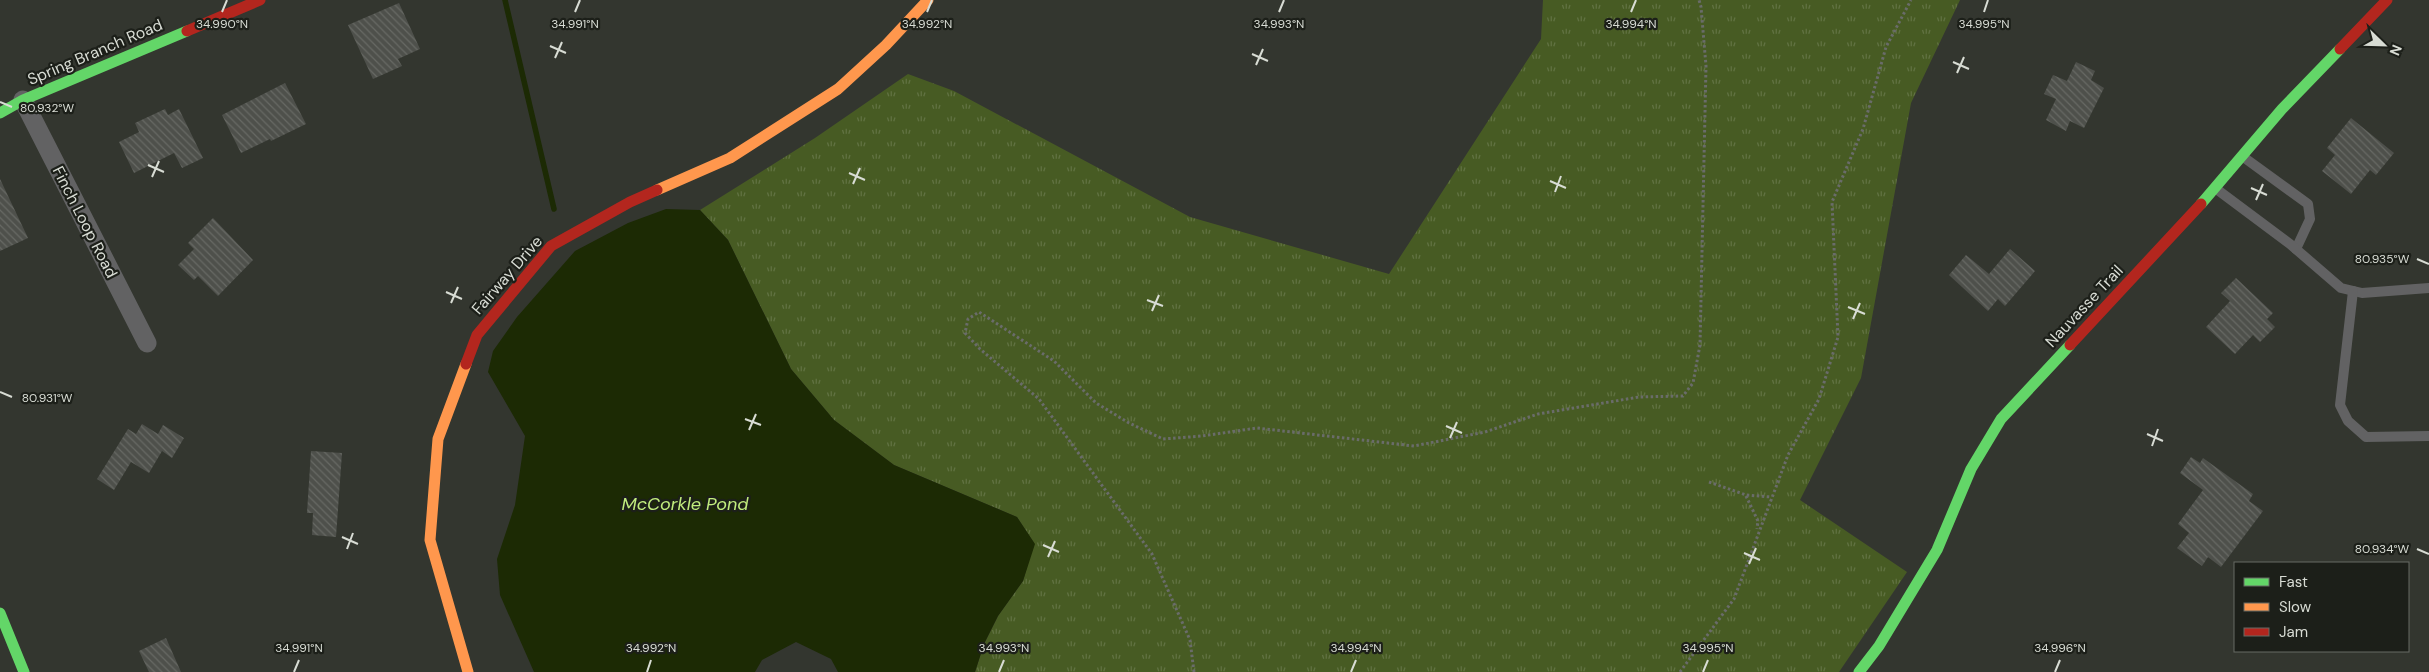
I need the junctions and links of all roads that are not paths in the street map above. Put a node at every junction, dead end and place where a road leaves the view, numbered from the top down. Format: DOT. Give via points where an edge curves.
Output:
graph roads {
  1 [pos="260,0"];
  2 [pos="928,0"];
  3 [pos="2387,0"];
  4 [pos="23,100"];
  5 [pos="0,113"];
  6 [pos="2242,156"];
  7 [pos="2214,188"];
  8 [pos="2296,249"];
  9 [pos="2429,288"];
  10 [pos="2353,291"];
  11 [pos="147,343"];
  12 [pos="2429,436"];
  13 [pos="0,613"];
  14 [pos="24,672"];
  15 [pos="468,672"];
  16 [pos="1859,672"];
  1 -- 4 [label="street, Spring Branch Road"];
  2 -- 15 [label="street, Fairway Drive" via="838,89 730,158 630,202 551,246 477,336 438,439 430,540"];
  3 -- 6 [label="street, Nauvasse Trail" via="2282,109"];
  4 -- 5 [label="street, Spring Branch Road"];
  4 -- 11 [label="street, Finch Loop Road"];
  6 -- 7 [label="street, Nauvasse Trail"];
  6 -- 8 [label="lane" via="2308,204 2310,219"];
  7 -- 8 [label="lane"];
  7 -- 16 [label="street, Nauvasse Trail" via="2001,419 1971,469 1937,550 1879,646"];
  8 -- 10 [label="lane" via="2341,288"];
  9 -- 10 [label="lane"];
  10 -- 12 [label="lane" via="2340,405 2348,421 2366,437"];
  13 -- 14 [label="street"];
}
